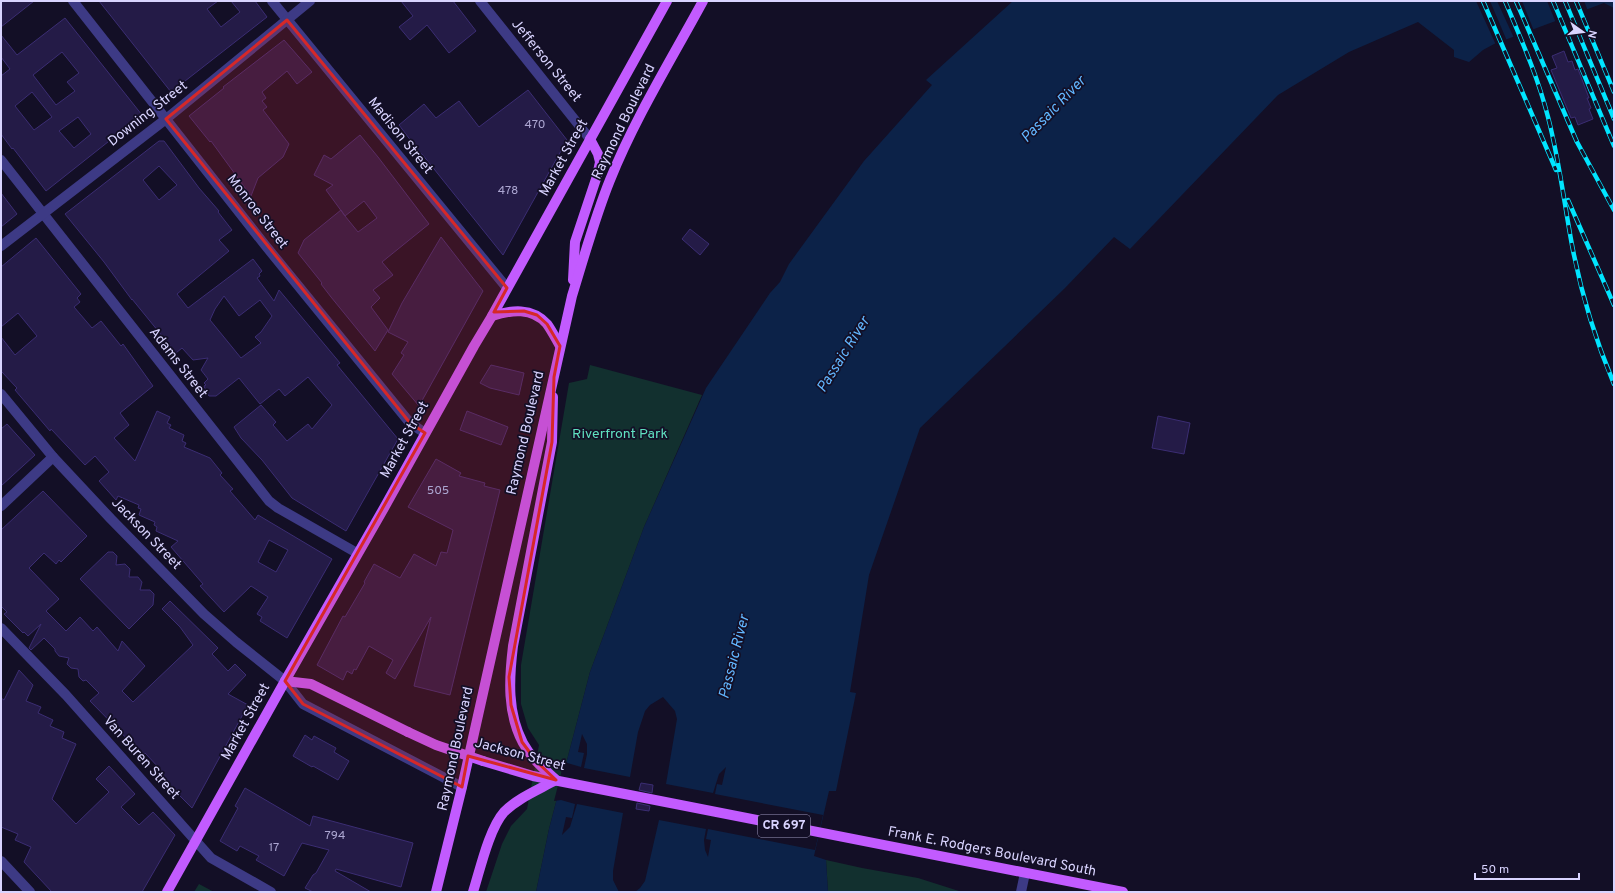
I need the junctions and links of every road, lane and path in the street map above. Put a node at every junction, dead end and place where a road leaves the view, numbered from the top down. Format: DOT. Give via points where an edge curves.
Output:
graph roads {
  1 [pos="73,1"];
  2 [pos="272,1"];
  3 [pos="310,1"];
  4 [pos="480,1"];
  5 [pos="667,1"];
  6 [pos="703,1"];
  7 [pos="287,20"];
  8 [pos="166,119"];
  9 [pos="590,139"];
  10 [pos="1,160"];
  11 [pos="42,214"];
  12 [pos="1,246"];
  13 [pos="507,288"];
  14 [pos="572,296"];
  15 [pos="492,316"];
  16 [pos="560,346"];
  17 [pos="554,377"];
  18 [pos="1,394"];
  19 [pos="425,433"];
  20 [pos="53,457"];
  21 [pos="1,506"];
  22 [pos="357,553"];
  23 [pos="1,628"];
  24 [pos="285,681"];
  25 [pos="556,780"];
  26 [pos="462,787"];
  27 [pos="857,840"];
  28 [pos="196,841"];
  29 [pos="1,861"];
  30 [pos="1024,873"];
  31 [pos="30,892"];
  32 [pos="167,892"];
  33 [pos="271,892"];
  34 [pos="436,892"];
  35 [pos="473,892"];
  36 [pos="1021,892"];
  37 [pos="1122,892"];
  1 -- 8 [label="street, Monroe Street"];
  2 -- 7 [label="street, Madison Street"];
  3 -- 7 [label="street, Downing Street"];
  4 -- 9 [label="street, Jefferson Street"];
  5 -- 9 [label="main road, Market Street"];
  6 -- 14 [label="main road, Raymond Boulevard" via="650,97 618,163 595,221"];
  7 -- 8 [label="street, Downing Street"];
  7 -- 13 [label="street, Madison Street"];
  8 -- 11 [label="street, Downing Street"];
  8 -- 19 [label="street, Monroe Street" via="265,246 410,423"];
  9 -- 13 [label="main road, Market Street"];
  9 -- 14 [label="main road" via="600,162 575,242"];
  10 -- 11 [label="street, Adams Street"];
  11 -- 12 [label="street, Downing Street"];
  11 -- 22 [label="street, Adams Street" via="269,502"];
  13 -- 15 [label="main road, Market Street"];
  14 -- 16 [label="main road, Raymond Boulevard"];
  15 -- 16 [label="main road" via="524,311 537,316 547,324"];
  15 -- 19 [label="main road, Market Street"];
  16 -- 17 [label="main road, Raymond Boulevard"];
  17 -- 25 [label="main road" via="552,442 509,677 511,705 524,744 537,762"];
  17 -- 26 [label="main road, Raymond Boulevard"];
  18 -- 20 [label="street, Jackson Street"];
  19 -- 22 [label="main road, Market Street"];
  20 -- 21 [label="street"];
  20 -- 24 [label="street, Jackson Street" via="204,614"];
  22 -- 24 [label="main road, Market Street"];
  23 -- 28 [label="street, Van Buren Street" via="66,696"];
  24 -- 25 [label="main road, Jackson Street, bridge" via="311,684 436,745 533,776"];
  24 -- 26 [label="street, Jackson Street" via="303,704"];
  24 -- 28 [label="main road, Market Street"];
  25 -- 27 [label="main road, Jackson Street / CR 697"];
  25 -- 35 [label="main road" via="514,803 503,813 495,826"];
  26 -- 34 [label="main road, Raymond Boulevard"];
  27 -- 30 [label="main road, Frank E. Rodgers Boulevard South / CR 697"];
  28 -- 32 [label="main road, Market Street"];
  28 -- 33 [label="street, Van Buren Street" via="210,858"];
  29 -- 31 [label="street"];
  30 -- 36 [label="street"];
  30 -- 37 [label="main road, Frank E. Rodgers Boulevard South / CR 697"];
}
